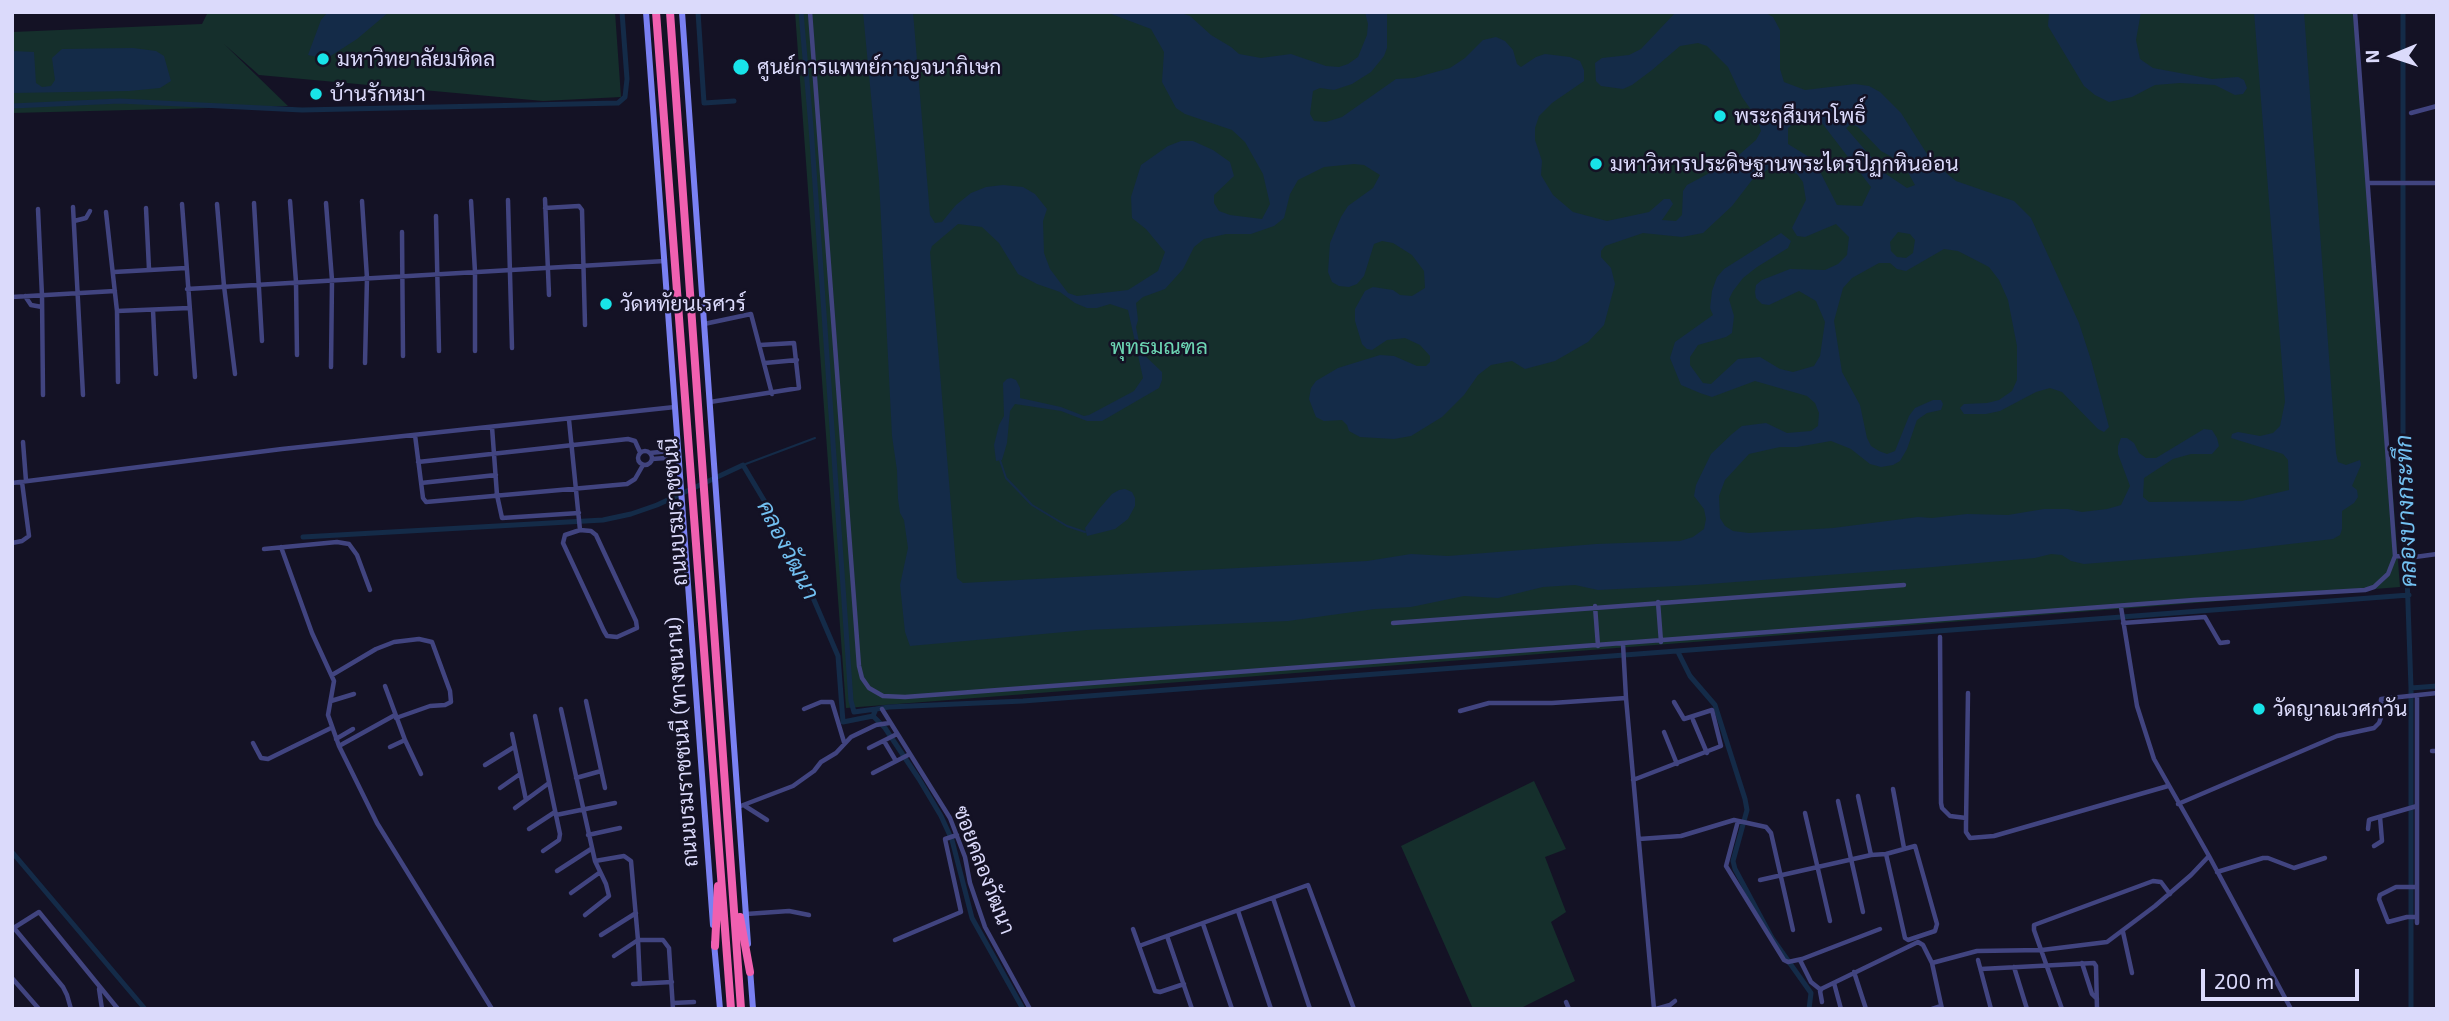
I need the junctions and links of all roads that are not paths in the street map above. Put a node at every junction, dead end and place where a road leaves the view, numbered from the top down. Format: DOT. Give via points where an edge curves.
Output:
graph roads {
  1 [pos="646,12"];
  2 [pos="656,12"];
  3 [pos="670,12"];
  4 [pos="682,12"];
  5 [pos="810,12"];
  6 [pos="2355,12"];
  7 [pos="2437,106"];
  8 [pos="2411,113"];
  9 [pos="2368,183"];
  10 [pos="2437,183"];
  11 [pos="545,199"];
  12 [pos="508,200"];
  13 [pos="290,201"];
  14 [pos="362,201"];
  15 [pos="471,201"];
  16 [pos="254,203"];
  17 [pos="326,203"];
  18 [pos="182,204"];
  19 [pos="217,204"];
  20 [pos="72,207"];
  21 [pos="146,208"];
  22 [pos="545,208"];
  23 [pos="38,209"];
  24 [pos="90,211"];
  25 [pos="106,212"];
  26 [pos="436,216"];
  27 [pos="74,221"];
  28 [pos="402,232"];
  29 [pos="665,261"];
  30 [pos="585,266"];
  31 [pos="186,268"];
  32 [pos="548,268"];
  33 [pos="149,269"];
  34 [pos="511,270"];
  35 [pos="114,272"];
  36 [pos="475,272"];
  37 [pos="437,274"];
  38 [pos="403,276"];
  39 [pos="368,278"];
  40 [pos="332,280"];
  41 [pos="296,282"];
  42 [pos="259,284"];
  43 [pos="224,286"];
  44 [pos="187,289"];
  45 [pos="115,291"];
  46 [pos="79,294"];
  47 [pos="549,295"];
  48 [pos="25,296"];
  49 [pos="42,296"];
  50 [pos="12,297"];
  51 [pos="42,307"];
  52 [pos="189,308"];
  53 [pos="153,310"];
  54 [pos="117,311"];
  55 [pos="704,324"];
  56 [pos="585,325"];
  57 [pos="262,341"];
  58 [pos="760,345"];
  59 [pos="512,348"];
  60 [pos="439,351"];
  61 [pos="475,351"];
  62 [pos="298,355"];
  63 [pos="403,356"];
  64 [pos="797,360"];
  65 [pos="365,363"];
  66 [pos="765,363"];
  67 [pos="331,367"];
  68 [pos="156,374"];
  69 [pos="235,374"];
  70 [pos="195,377"];
  71 [pos="118,382"];
  72 [pos="772,394"];
  73 [pos="43,395"];
  74 [pos="83,395"];
  75 [pos="710,402"];
  76 [pos="676,407"];
  77 [pos="569,420"];
  78 [pos="492,427"];
  79 [pos="415,435"];
  80 [pos="23,442"];
  81 [pos="571,446"];
  82 [pos="640,452"];
  83 [pos="494,454"];
  84 [pos="679,454"];
  85 [pos="651,456"];
  86 [pos="418,462"];
  87 [pos="643,465"];
  88 [pos="496,475"];
  89 [pos="24,482"];
  90 [pos="12,483"];
  91 [pos="421,483"];
  92 [pos="576,487"];
  93 [pos="497,495"];
  94 [pos="579,515"];
  95 [pos="580,528"];
  96 [pos="12,543"];
  97 [pos="281,547"];
  98 [pos="264,549"];
  99 [pos="2437,554"];
  100 [pos="2395,556"];
  101 [pos="1905,585"];
  102 [pos="370,590"];
  103 [pos="1658,602"];
  104 [pos="1595,606"];
  105 [pos="2121,608"];
  106 [pos="2123,620"];
  107 [pos="1393,623"];
  108 [pos="1940,637"];
  109 [pos="1661,642"];
  110 [pos="2228,642"];
  111 [pos="1623,644"];
  112 [pos="1598,646"];
  113 [pos="331,675"];
  114 [pos="386,686"];
  115 [pos="1968,692"];
  116 [pos="2437,693"];
  117 [pos="354,694"];
  118 [pos="2413,696"];
  119 [pos="1626,698"];
  120 [pos="331,701"];
  121 [pos="586,701"];
  122 [pos="1674,702"];
  123 [pos="561,709"];
  124 [pos="804,709"];
  125 [pos="882,709"];
  126 [pos="1460,711"];
  127 [pos="535,716"];
  128 [pos="396,717"];
  129 [pos="1693,720"];
  130 [pos="889,723"];
  131 [pos="331,728"];
  132 [pos="353,729"];
  133 [pos="1664,732"];
  134 [pos="512,734"];
  135 [pos="896,735"];
  136 [pos="336,740"];
  137 [pos="405,740"];
  138 [pos="885,740"];
  139 [pos="253,743"];
  140 [pos="844,743"];
  141 [pos="339,746"];
  142 [pos="390,747"];
  143 [pos="515,747"];
  144 [pos="869,748"];
  145 [pos="1707,752"];
  146 [pos="909,755"];
  147 [pos="898,761"];
  148 [pos="1677,764"];
  149 [pos="485,765"];
  150 [pos="601,771"];
  151 [pos="873,772"];
  152 [pos="421,774"];
  153 [pos="520,774"];
  154 [pos="576,778"];
  155 [pos="1633,780"];
  156 [pos="549,783"];
  157 [pos="2168,786"];
  158 [pos="500,788"];
  159 [pos="605,788"];
  160 [pos="1893,789"];
  161 [pos="1858,796"];
  162 [pos="526,800"];
  163 [pos="1838,801"];
  164 [pos="615,803"];
  165 [pos="2178,804"];
  166 [pos="2415,806"];
  167 [pos="741,807"];
  168 [pos="515,808"];
  169 [pos="583,810"];
  170 [pos="1805,813"];
  171 [pos="556,814"];
  172 [pos="2380,816"];
  173 [pos="1966,818"];
  174 [pos="767,820"];
  175 [pos="1739,821"];
  176 [pos="621,828"];
  177 [pos="2368,828"];
  178 [pos="529,829"];
  179 [pos="588,835"];
  180 [pos="956,835"];
  181 [pos="1639,839"];
  182 [pos="729,844"];
  183 [pos="2375,846"];
  184 [pos="719,848"];
  185 [pos="1904,848"];
  186 [pos="591,849"];
  187 [pos="543,851"];
  188 [pos="1886,854"];
  189 [pos="1871,855"];
  190 [pos="2209,856"];
  191 [pos="2325,858"];
  192 [pos="1851,859"];
  193 [pos="595,861"];
  194 [pos="1816,868"];
  195 [pos="557,871"];
  196 [pos="2217,872"];
  197 [pos="600,873"];
  198 [pos="1781,876"];
  199 [pos="1760,880"];
  200 [pos="2416,887"];
  201 [pos="571,892"];
  202 [pos="2170,894"];
  203 [pos="1273,898"];
  204 [pos="1238,912"];
  205 [pos="1863,912"];
  206 [pos="637,913"];
  207 [pos="746,914"];
  208 [pos="585,915"];
  209 [pos="809,915"];
  210 [pos="1830,921"];
  211 [pos="1203,924"];
  212 [pos="13,929"];
  213 [pos="1133,929"];
  214 [pos="1880,929"];
  215 [pos="1793,930"];
  216 [pos="2123,932"];
  217 [pos="601,934"];
  218 [pos="1167,936"];
  219 [pos="638,940"];
  220 [pos="895,940"];
  221 [pos="715,946"];
  222 [pos="1139,946"];
  223 [pos="2042,950"];
  224 [pos="614,956"];
  225 [pos="1800,960"];
  226 [pos="1979,960"];
  227 [pos="1932,963"];
  228 [pos="2082,963"];
  229 [pos="2048,966"];
  230 [pos="2014,967"];
  231 [pos="1981,969"];
  232 [pos="750,972"];
  233 [pos="1854,972"];
  234 [pos="2132,974"];
  235 [pos="12,978"];
  236 [pos="672,982"];
  237 [pos="640,984"];
  238 [pos="1184,984"];
  239 [pos="1834,984"];
  240 [pos="633,985"];
  241 [pos="99,986"];
  242 [pos="1821,990"];
  243 [pos="2098,1000"];
  244 [pos="1675,1001"];
  245 [pos="694,1002"];
  246 [pos="1566,1002"];
  247 [pos="1822,1002"];
  248 [pos="673,1006"];
  249 [pos="1941,1007"];
  250 [pos="39,1009"];
  251 [pos="71,1009"];
  252 [pos="102,1009"];
  253 [pos="118,1009"];
  254 [pos="492,1009"];
  255 [pos="720,1009"];
  256 [pos="731,1009"];
  257 [pos="741,1009"];
  258 [pos="753,1009"];
  259 [pos="1030,1009"];
  260 [pos="1192,1009"];
  261 [pos="1232,1009"];
  262 [pos="1271,1009"];
  263 [pos="1310,1009"];
  264 [pos="1354,1009"];
  265 [pos="1569,1009"];
  266 [pos="1655,1009"];
  267 [pos="1841,1009"];
  268 [pos="1866,1009"];
  269 [pos="1932,1009"];
  270 [pos="1991,1009"];
  271 [pos="2027,1009"];
  272 [pos="2062,1009"];
  273 [pos="2097,1009"];
  274 [pos="2291,1009"];
  1 -- 29 [label="main road, ถนนบรมราชชนนี (ทางขนาน)"];
  2 -- 184 [label="highway, ถนนบรมราชชนนี"];
  3 -- 182 [label="highway, ถนนบรมราชชนนี"];
  4 -- 55 [label="main road"];
  5 -- 112 [label="street" via="859,666 869,688 883,696 905,697"];
  6 -- 9 [label="street"];
  7 -- 8 [label="street"];
  9 -- 10 [label="street"];
  9 -- 100 [label="street"];
  11 -- 22 [label="street"];
  12 -- 34 [label="street"];
  13 -- 41 [label="street"];
  14 -- 39 [label="street"];
  15 -- 36 [label="street"];
  16 -- 42 [label="street"];
  17 -- 40 [label="street"];
  18 -- 31 [label="street"];
  19 -- 43 [label="street"];
  20 -- 27 [label="street"];
  21 -- 33 [label="street"];
  22 -- 30 [label="street" via="581,208"];
  22 -- 32 [label="street"];
  23 -- 49 [label="street"];
  24 -- 27 [label="street" via="86,218"];
  25 -- 35 [label="street"];
  26 -- 37 [label="street"];
  27 -- 46 [label="street"];
  28 -- 38 [label="street"];
  29 -- 30 [label="street"];
  29 -- 76 [label="main road, ถนนบรมราชชนนี (ทางขนาน)"];
  30 -- 32 [label="street"];
  30 -- 56 [label="street"];
  31 -- 33 [label="street"];
  31 -- 44 [label="street"];
  32 -- 34 [label="street"];
  32 -- 47 [label="street"];
  33 -- 35 [label="street"];
  34 -- 36 [label="street"];
  34 -- 59 [label="street"];
  35 -- 45 [label="street"];
  36 -- 37 [label="street"];
  36 -- 61 [label="street"];
  37 -- 38 [label="street"];
  37 -- 60 [label="street"];
  38 -- 39 [label="street"];
  38 -- 63 [label="street"];
  39 -- 40 [label="street"];
  39 -- 65 [label="street"];
  40 -- 41 [label="street"];
  40 -- 67 [label="street"];
  41 -- 42 [label="street"];
  41 -- 62 [label="street"];
  42 -- 43 [label="street"];
  42 -- 57 [label="street"];
  43 -- 44 [label="street"];
  43 -- 69 [label="street"];
  44 -- 52 [label="street"];
  45 -- 46 [label="street"];
  45 -- 54 [label="street"];
  46 -- 49 [label="street"];
  46 -- 74 [label="street"];
  48 -- 49 [label="street"];
  48 -- 50 [label="street"];
  48 -- 51 [label="street" via="31,305"];
  49 -- 51 [label="street"];
  51 -- 73 [label="street"];
  52 -- 53 [label="street"];
  52 -- 70 [label="street"];
  53 -- 54 [label="street"];
  53 -- 68 [label="street"];
  54 -- 71 [label="street"];
  55 -- 58 [label="street" via="751,313"];
  55 -- 75 [label="main road"];
  58 -- 64 [label="street" via="794,343"];
  58 -- 66 [label="street"];
  64 -- 66 [label="street"];
  64 -- 72 [label="street" via="799,388"];
  66 -- 72 [label="street"];
  72 -- 75 [label="street"];
  75 -- 167 [label="main road"];
  76 -- 77 [label="street"];
  76 -- 84 [label="main road, ถนนบรมราชชนนี (ทางขนาน)"];
  77 -- 78 [label="street"];
  77 -- 81 [label="street"];
  78 -- 79 [label="street"];
  78 -- 83 [label="street"];
  79 -- 86 [label="street"];
  79 -- 89 [label="street"];
  80 -- 89 [label="street"];
  81 -- 82 [label="street" via="633,439"];
  81 -- 83 [label="street"];
  81 -- 92 [label="street"];
  82 -- 85 [label="street" via="647,450"];
  82 -- 87 [label="street" via="638,460"];
  83 -- 86 [label="street"];
  83 -- 88 [label="street"];
  84 -- 85 [label="street"];
  84 -- 221 [label="main road, ถนนบรมราชชนนี (ทางขนาน)"];
  85 -- 87 [label="street" via="650,463"];
  86 -- 91 [label="street"];
  87 -- 92 [label="street" via="631,482"];
  88 -- 91 [label="street"];
  88 -- 93 [label="street"];
  89 -- 90 [label="street"];
  89 -- 96 [label="street" via="29,536"];
  91 -- 93 [label="street" via="426,502"];
  92 -- 93 [label="street"];
  92 -- 94 [label="street"];
  93 -- 94 [label="street" via="504,519"];
  94 -- 95 [label="street"];
  95 -- 95 [label="street" via="600,541 633,611 637,628 614,638 604,631 563,543 565,535"];
  97 -- 98 [label="street"];
  97 -- 102 [label="street" via="349,544"];
  97 -- 113 [label="street"];
  99 -- 100 [label="street"];
  100 -- 105 [label="street" via="2388,574 2365,590"];
  101 -- 103 [label="street"];
  103 -- 104 [label="street"];
  103 -- 109 [label="street"];
  104 -- 107 [label="street"];
  104 -- 112 [label="street"];
  105 -- 106 [label="street"];
  105 -- 109 [label="street"];
  106 -- 110 [label="street" via="2205,617 2220,643"];
  106 -- 157 [label="street" via="2137,706 2149,747"];
  108 -- 173 [label="street" via="1941,803 1950,816"];
  109 -- 111 [label="street"];
  111 -- 112 [label="street"];
  111 -- 119 [label="street"];
  113 -- 120 [label="street"];
  113 -- 128 [label="street" via="394,642 432,642 451,702"];
  114 -- 128 [label="street"];
  115 -- 173 [label="street"];
  116 -- 118 [label="street"];
  117 -- 120 [label="street"];
  118 -- 165 [label="street" via="2381,699 2382,715 2374,728 2337,736"];
  118 -- 166 [label="street"];
  119 -- 126 [label="street" via="1489,703"];
  119 -- 155 [label="street"];
  120 -- 131 [label="street"];
  121 -- 150 [label="street"];
  122 -- 145 [label="street" via="1684,719 1712,710 1722,743"];
  123 -- 154 [label="street"];
  124 -- 140 [label="street" via="832,702"];
  125 -- 130 [label="street, ซอยคลองวัฒนา"];
  127 -- 156 [label="street"];
  128 -- 137 [label="street"];
  128 -- 141 [label="street"];
  129 -- 145 [label="street"];
  130 -- 135 [label="street, ซอยคลองวัฒนา"];
  130 -- 140 [label="street"];
  131 -- 136 [label="street"];
  131 -- 139 [label="street" via="268,759 261,758"];
  132 -- 136 [label="street"];
  133 -- 148 [label="street"];
  134 -- 143 [label="street"];
  135 -- 138 [label="street"];
  135 -- 146 [label="street, ซอยคลองวัฒนา"];
  136 -- 141 [label="street"];
  137 -- 142 [label="street"];
  137 -- 152 [label="street"];
  138 -- 144 [label="street"];
  138 -- 147 [label="street"];
  140 -- 167 [label="street" via="793,786"];
  141 -- 254 [label="street" via="377,823"];
  143 -- 149 [label="street"];
  143 -- 153 [label="street"];
  145 -- 148 [label="street"];
  146 -- 147 [label="street"];
  146 -- 180 [label="street, ซอยคลองวัฒนา" via="938,797"];
  147 -- 151 [label="street"];
  148 -- 155 [label="street"];
  150 -- 154 [label="street"];
  150 -- 159 [label="street"];
  153 -- 158 [label="street"];
  153 -- 162 [label="street"];
  154 -- 169 [label="street"];
  155 -- 181 [label="street"];
  156 -- 162 [label="street"];
  156 -- 171 [label="street"];
  157 -- 165 [label="street"];
  157 -- 173 [label="street" via="1980,839 1968,836"];
  160 -- 185 [label="street"];
  161 -- 189 [label="street"];
  162 -- 168 [label="street"];
  163 -- 192 [label="street"];
  164 -- 169 [label="street"];
  165 -- 190 [label="street"];
  166 -- 172 [label="street"];
  166 -- 200 [label="street"];
  167 -- 174 [label="street"];
  167 -- 207 [label="main road"];
  169 -- 171 [label="street"];
  169 -- 179 [label="street"];
  170 -- 194 [label="street"];
  171 -- 178 [label="street"];
  171 -- 187 [label="street" via="560,838"];
  172 -- 177 [label="street" via="2369,820"];
  172 -- 183 [label="street" via="2382,841"];
  175 -- 181 [label="street" via="1681,836"];
  175 -- 198 [label="street" via="1769,829"];
  175 -- 225 [label="street" via="1726,866 1784,960"];
  176 -- 179 [label="street"];
  179 -- 186 [label="street"];
  180 -- 220 [label="street" via="944,839 961,912"];
  180 -- 259 [label="street, ซอยคลองวัฒนา" via="985,927"];
  181 -- 266 [label="street"];
  182 -- 232 [label="highway"];
  182 -- 257 [label="highway, ถนนบรมราชชนนี"];
  184 -- 221 [label="highway"];
  184 -- 256 [label="highway, ถนนบรมราชชนนี"];
  185 -- 188 [label="street"];
  185 -- 188 [label="street" via="1915,846 1937,924 1935,930 1908,940"];
  186 -- 193 [label="street"];
  186 -- 195 [label="street"];
  188 -- 189 [label="street"];
  189 -- 192 [label="street"];
  190 -- 196 [label="street"];
  190 -- 202 [label="street"];
  191 -- 196 [label="street" via="2294,868 2263,858"];
  192 -- 194 [label="street"];
  192 -- 205 [label="street"];
  193 -- 197 [label="street"];
  193 -- 206 [label="street" via="624,856 631,860"];
  194 -- 198 [label="street"];
  194 -- 210 [label="street"];
  196 -- 274 [label="street"];
  197 -- 201 [label="street"];
  197 -- 208 [label="street" via="609,896"];
  198 -- 199 [label="street"];
  198 -- 215 [label="street"];
  200 -- 200 [label="street" via="2385,892 2379,898 2388,922 2416,919"];
  202 -- 216 [label="street"];
  202 -- 223 [label="street" via="2161,881 2153,881 2036,923"];
  203 -- 204 [label="street"];
  203 -- 263 [label="street"];
  203 -- 264 [label="street" via="1308,885"];
  204 -- 211 [label="street"];
  204 -- 262 [label="street"];
  206 -- 217 [label="street"];
  206 -- 219 [label="street"];
  207 -- 209 [label="street" via="789,911"];
  207 -- 232 [label="main road"];
  211 -- 218 [label="street"];
  211 -- 261 [label="street"];
  212 -- 241 [label="street" via="39,912"];
  212 -- 251 [label="street" via="63,988"];
  213 -- 222 [label="street"];
  214 -- 225 [label="street"];
  216 -- 223 [label="street" via="2099,944"];
  216 -- 234 [label="street"];
  218 -- 222 [label="street"];
  218 -- 238 [label="street"];
  219 -- 224 [label="street"];
  219 -- 236 [label="street" via="666,943"];
  219 -- 237 [label="street"];
  221 -- 255 [label="main road, ถนนบรมราชชนนี (ทางขนาน)"];
  222 -- 238 [label="street" via="1155,991"];
  223 -- 227 [label="street" via="1977,951"];
  223 -- 229 [label="street"];
  225 -- 242 [label="street" via="1811,982"];
  226 -- 231 [label="street"];
  227 -- 233 [label="street" via="1918,942"];
  227 -- 249 [label="street"];
  228 -- 229 [label="street"];
  228 -- 243 [label="street"];
  228 -- 243 [label="street" via="2096,966"];
  229 -- 230 [label="street"];
  229 -- 272 [label="street"];
  230 -- 231 [label="street"];
  230 -- 271 [label="street"];
  231 -- 270 [label="street"];
  232 -- 258 [label="main road"];
  233 -- 239 [label="street"];
  233 -- 268 [label="street"];
  235 -- 250 [label="street"];
  236 -- 237 [label="street"];
  236 -- 248 [label="street"];
  237 -- 240 [label="street"];
  238 -- 260 [label="street"];
  239 -- 242 [label="street"];
  239 -- 267 [label="street"];
  241 -- 252 [label="street"];
  241 -- 253 [label="street"];
  242 -- 247 [label="street"];
  243 -- 273 [label="street"];
  244 -- 266 [label="street"];
  245 -- 248 [label="street"];
  246 -- 265 [label="street"];
  249 -- 269 [label="street"];
}
